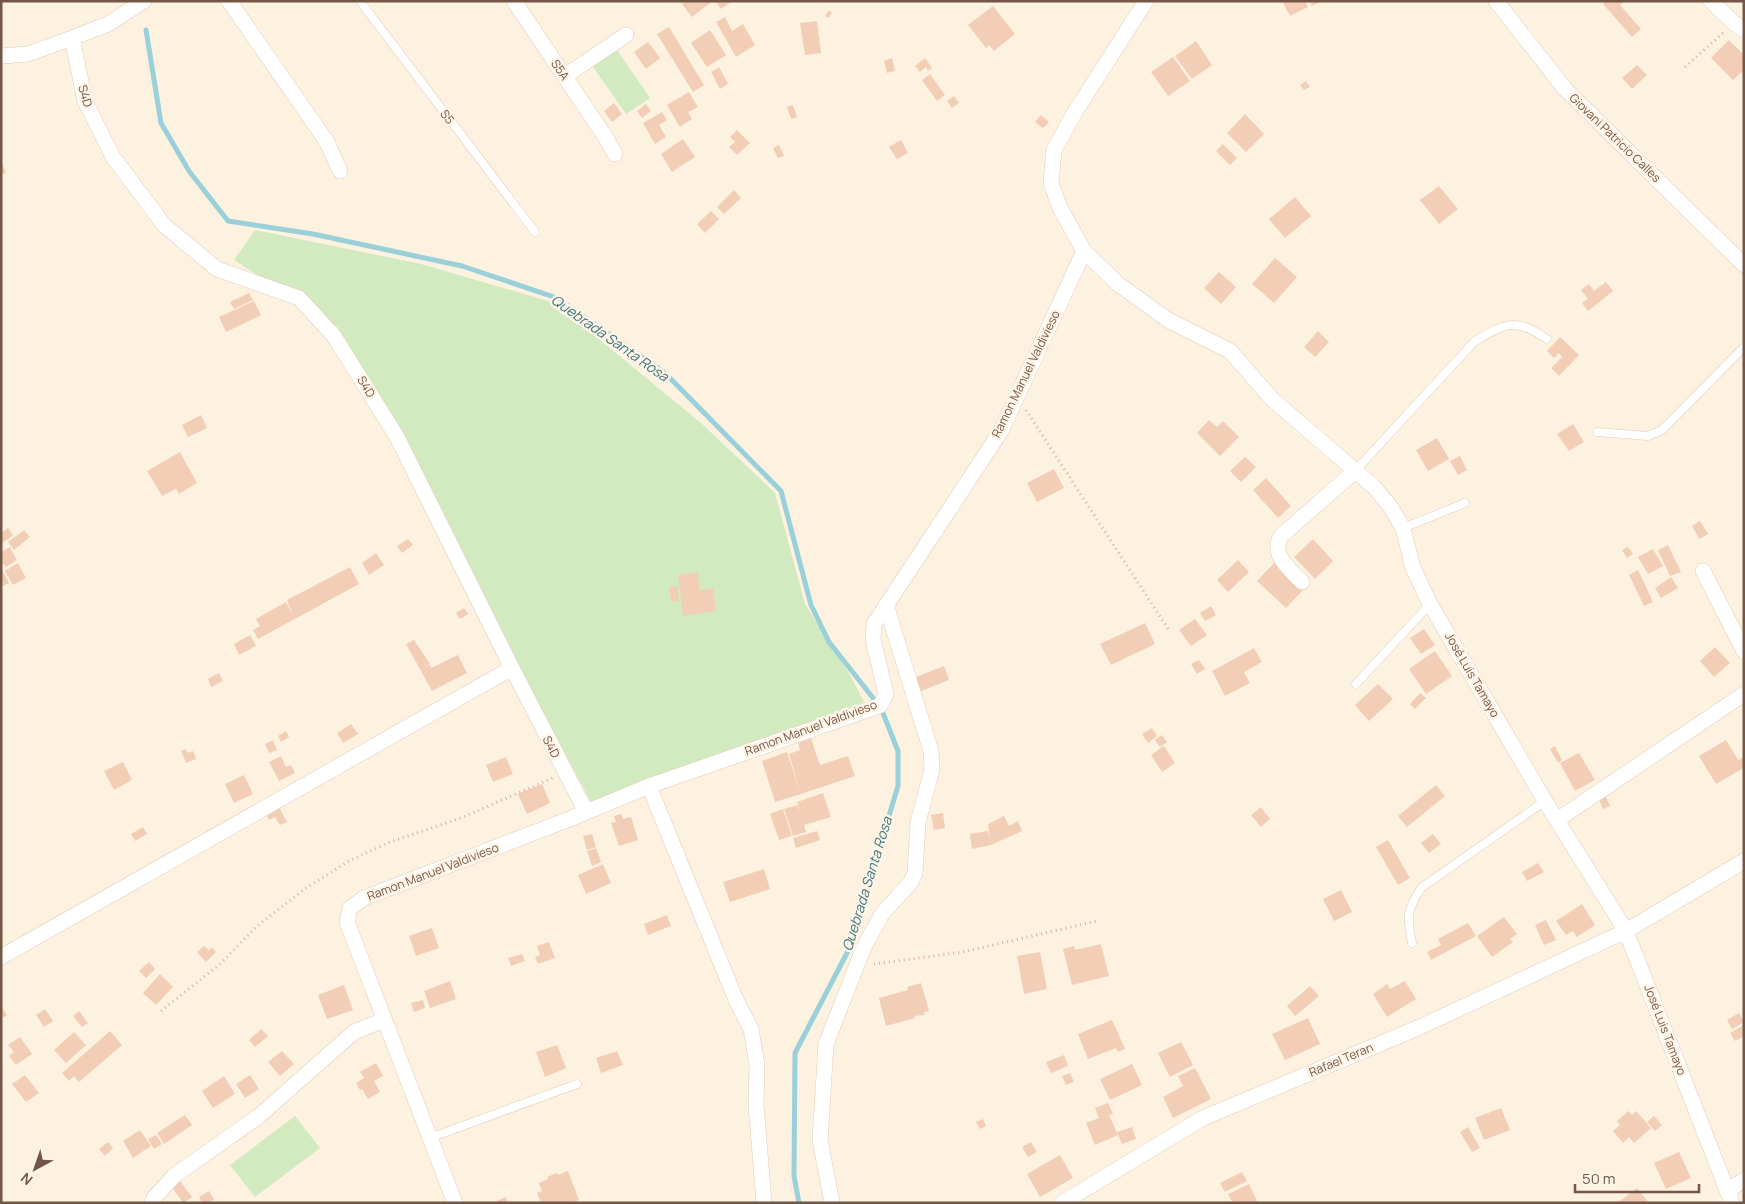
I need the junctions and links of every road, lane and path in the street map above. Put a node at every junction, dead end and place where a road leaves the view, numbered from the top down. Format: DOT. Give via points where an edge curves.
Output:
graph roads {
  1 [pos="144,1"];
  2 [pos="229,1"];
  3 [pos="360,1"];
  4 [pos="514,1"];
  5 [pos="1146,1"];
  6 [pos="1496,1"];
  7 [pos="1711,1"];
  8 [pos="1739,27"];
  9 [pos="626,36"];
  10 [pos="72,38"];
  11 [pos="1,56"];
  12 [pos="1685,68"];
  13 [pos="565,76"];
  14 [pos="615,154"];
  15 [pos="340,171"];
  16 [pos="535,232"];
  17 [pos="1084,251"];
  18 [pos="1742,259"];
  19 [pos="1547,339"];
  20 [pos="1744,348"];
  21 [pos="1016,398"];
  22 [pos="1597,432"];
  23 [pos="1355,471"];
  24 [pos="1465,503"];
  25 [pos="1403,528"];
  26 [pos="1704,571"];
  27 [pos="1302,582"];
  28 [pos="1430,604"];
  29 [pos="886,605"];
  30 [pos="1170,632"];
  31 [pos="1744,651"];
  32 [pos="512,668"];
  33 [pos="1356,684"];
  34 [pos="1744,694"];
  35 [pos="565,773"];
  36 [pos="649,786"];
  37 [pos="1545,801"];
  38 [pos="586,812"];
  39 [pos="1557,820"];
  40 [pos="1744,861"];
  41 [pos="1097,921"];
  42 [pos="1626,931"];
  43 [pos="1412,943"];
  44 [pos="1,957"];
  45 [pos="856,966"];
  46 [pos="161,1011"];
  47 [pos="384,1020"];
  48 [pos="577,1084"];
  49 [pos="430,1138"];
  50 [pos="1744,1180"];
  51 [pos="1730,1197"];
  52 [pos="152,1203"];
  53 [pos="455,1203"];
  54 [pos="764,1203"];
  55 [pos="832,1203"];
  56 [pos="1062,1203"];
  1 -- 10 [label="street" via="108,24"];
  2 -- 15 [label="street" via="327,142"];
  3 -- 16 [label="lane, S5"];
  4 -- 13 [label="street, S5A"];
  5 -- 17 [label="street" via="1054,150 1051,182 1060,208"];
  6 -- 18 [label="street, Giovani Patricio Calles" via="1565,89"];
  7 -- 8 [label="street"];
  8 -- 12 [label="path"];
  9 -- 13 [label="street"];
  10 -- 11 [label="street" via="28,54"];
  10 -- 32 [label="street, S4D" via="84,101 113,157 164,225 217,269 299,298 334,336 397,437"];
  13 -- 14 [label="street, S5A"];
  17 -- 21 [label="street, Ramon Manuel Valdivieso"];
  17 -- 23 [label="street, José Luis Tamayo" via="1118,284 1168,320 1230,352 1272,399"];
  19 -- 23 [label="lane" via="1516,324 1498,327 1474,342"];
  20 -- 22 [label="lane" via="1662,430 1648,436"];
  21 -- 29 [label="street, Ramon Manuel Valdivieso" via="1001,431"];
  21 -- 30 [label="path"];
  23 -- 25 [label="street, José Luis Tamayo" via="1390,506"];
  23 -- 27 [label="street" via="1280,536 1276,548 1279,556"];
  24 -- 25 [label="lane"];
  25 -- 28 [label="street, José Luis Tamayo" via="1414,568"];
  26 -- 31 [label="street"];
  28 -- 33 [label="lane"];
  28 -- 37 [label="street, José Luis Tamayo"];
  29 -- 36 [label="street, Ramon Manuel Valdivieso" via="873,631 886,694 879,706"];
  29 -- 45 [label="street" via="931,751 932,770 918,822 915,873 911,882 882,914"];
  32 -- 35 [label="street, S4D"];
  32 -- 44 [label="street"];
  34 -- 39 [label="street"];
  35 -- 38 [label="street, S4D"];
  35 -- 46 [label="path" via="461,818 390,842 349,862 306,888 257,926 219,965"];
  36 -- 38 [label="street, Ramon Manuel Valdivieso"];
  36 -- 54 [label="street" via="736,1000 751,1029 757,1065 756,1104"];
  37 -- 39 [label="street, José Luis Tamayo"];
  37 -- 43 [label="lane" via="1421,888 1407,918"];
  38 -- 47 [label="street, Ramon Manuel Valdivieso" via="364,898 350,908 347,922"];
  39 -- 42 [label="street, José Luis Tamayo"];
  40 -- 42 [label="street, Rafael Teran"];
  41 -- 45 [label="path" via="963,952"];
  42 -- 51 [label="street, José Luis Tamayo"];
  42 -- 56 [label="street, Rafael Teran" via="1420,1027 1203,1118"];
  45 -- 55 [label="street" via="826,1044 820,1140"];
  47 -- 49 [label="street, Ramon Manuel Valdivieso"];
  47 -- 52 [label="street" via="354,1032 259,1116 174,1176"];
  48 -- 49 [label="lane"];
  49 -- 53 [label="street, Ramon Manuel Valdivieso"];
  50 -- 51 [label="street"];
}
